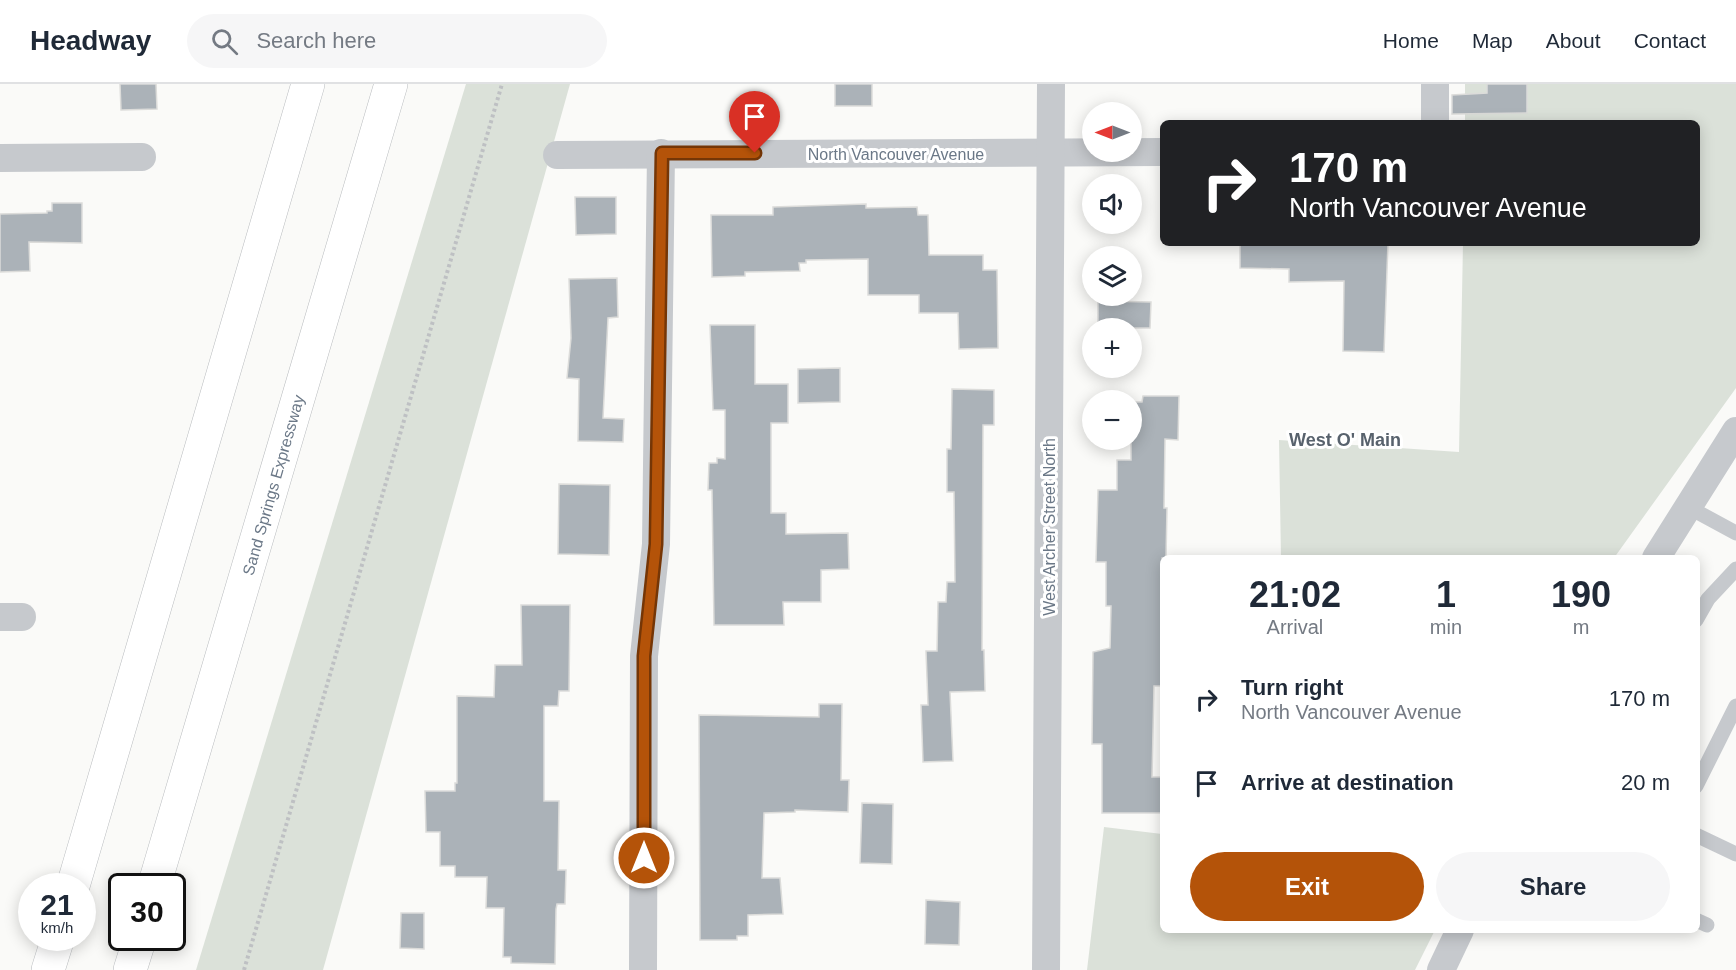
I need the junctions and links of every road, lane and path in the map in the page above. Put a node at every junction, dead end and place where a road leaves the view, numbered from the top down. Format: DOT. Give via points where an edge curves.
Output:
graph roads {
  1 [pos="308,84"];
  2 [pos="391,84"];
  3 [pos="502,84"];
  4 [pos="1051,84"];
  5 [pos="1435,84"];
  6 [pos="1435,120"];
  7 [pos="1160,152"];
  8 [pos="662,153"];
  9 [pos="557,154"];
  10 [pos="1052,154"];
  11 [pos="142,157"];
  12 [pos="0,158"];
  13 [pos="1736,431"];
  14 [pos="1688,507"];
  15 [pos="1736,533"];
  16 [pos="1658,555"];
  17 [pos="1736,569"];
  18 [pos="1700,613"];
  19 [pos="1736,706"];
  20 [pos="1700,778"];
  21 [pos="1700,837"];
  22 [pos="1736,854"];
  23 [pos="77,873"];
  24 [pos="158,873"];
  25 [pos="1459,933"];
  26 [pos="54,951"];
  27 [pos="136,951"];
  28 [pos="48,970"];
  29 [pos="130,970"];
  30 [pos="244,970"];
  31 [pos="644,970"];
  32 [pos="1046,970"];
  33 [pos="1441,970"];
  1 -- 23 [label="highway"];
  2 -- 24 [label="highway, Sand Springs Expressway"];
  3 -- 30 [label="path"];
  4 -- 10 [label="street, West Archer Street North"];
  5 -- 6 [label="street"];
  7 -- 10 [label="street, North Vancouver Avenue"];
  8 -- 9 [label="street, North Vancouver Avenue"];
  8 -- 10 [label="street, North Vancouver Avenue"];
  8 -- 31 [label="street" via="656,544 644,656"];
  10 -- 32 [label="street, West Archer Street North"];
  11 -- 12 [label="street"];
  13 -- 14 [label="street"];
  14 -- 15 [label="lane"];
  14 -- 16 [label="street"];
  17 -- 18 [label="lane" via="1708,598"];
  19 -- 20 [label="lane"];
  21 -- 22 [label="lane"];
  25 -- 33 [label="street"];
  26 -- 28 [label="highway"];
  27 -- 29 [label="highway"];
}
